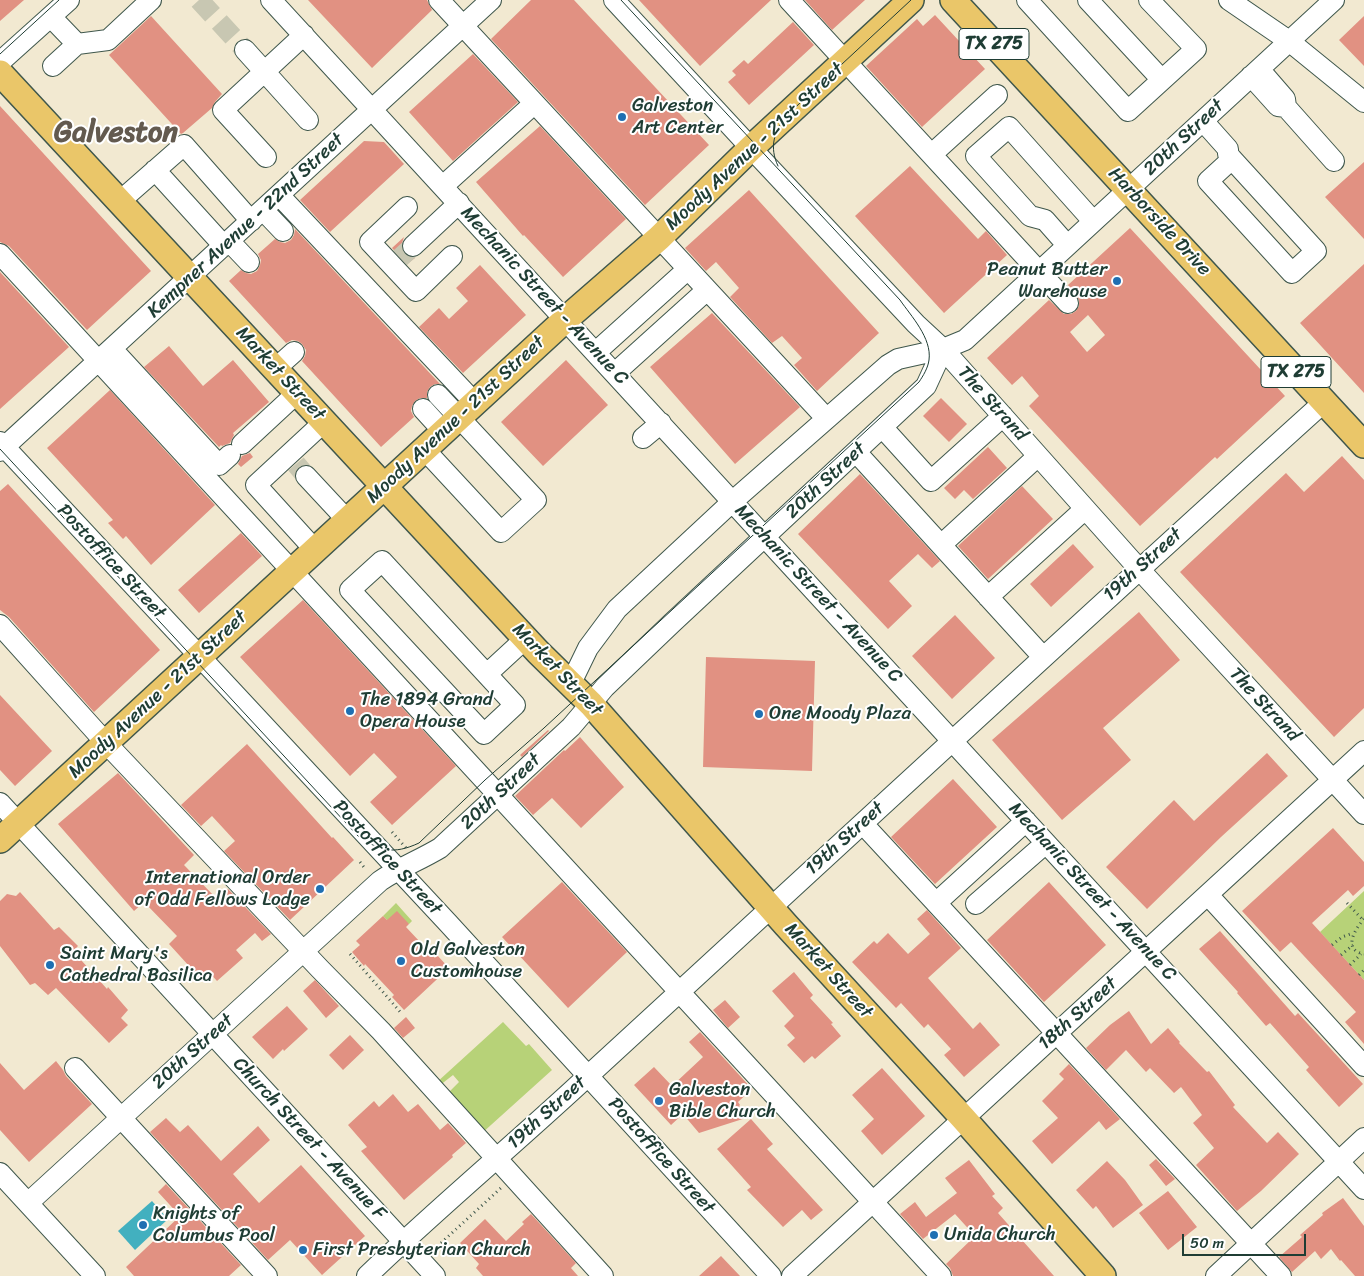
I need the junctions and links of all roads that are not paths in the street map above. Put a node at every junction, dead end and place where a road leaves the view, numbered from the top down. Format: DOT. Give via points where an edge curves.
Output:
graph roads {
  1 [pos="69,0"];
  2 [pos="151,0"];
  3 [pos="271,0"];
  4 [pos="439,0"];
  5 [pos="614,0"];
  6 [pos="789,0"];
  7 [pos="911,0"];
  8 [pos="954,0"];
  9 [pos="1027,0"];
  10 [pos="1088,0"];
  11 [pos="1149,0"];
  12 [pos="1334,0"];
  13 [pos="486,2"];
  14 [pos="1243,3"];
  15 [pos="51,17"];
  16 [pos="463,26"];
  17 [pos="304,35"];
  18 [pos="1289,42"];
  19 [pos="77,44"];
  20 [pos="245,50"];
  21 [pos="846,61"];
  22 [pos="0,62"];
  23 [pos="53,66"];
  24 [pos="264,72"];
  25 [pos="1255,72"];
  26 [pos="0,73"];
  27 [pos="1162,80"];
  28 [pos="996,94"];
  29 [pos="1364,102"];
  30 [pos="372,109"];
  31 [pos="527,110"];
  32 [pos="308,120"];
  33 [pos="1199,124"];
  34 [pos="751,148"];
  35 [pos="932,154"];
  36 [pos="266,157"];
  37 [pos="1230,157"];
  38 [pos="1334,161"];
  39 [pos="155,170"];
  40 [pos="443,186"];
  41 [pos="1128,189"];
  42 [pos="278,195"];
  43 [pos="119,202"];
  44 [pos="459,203"];
  45 [pos="407,207"];
  46 [pos="257,215"];
  47 [pos="1093,221"];
  48 [pos="283,232"];
  49 [pos="659,238"];
  50 [pos="227,243"];
  51 [pos="1067,245"];
  52 [pos="0,254"];
  53 [pos="402,256"];
  54 [pos="452,256"];
  55 [pos="250,262"];
  56 [pos="688,269"];
  57 [pos="1039,270"];
  58 [pos="189,278"];
  59 [pos="707,290"];
  60 [pos="365,291"];
  61 [pos="1068,302"];
  62 [pos="566,319"];
  63 [pos="943,349"];
  64 [pos="294,352"];
  65 [pos="596,352"];
  66 [pos="105,355"];
  67 [pos="275,369"];
  68 [pos="615,373"];
  69 [pos="297,393"];
  70 [pos="438,395"];
  71 [pos="1324,402"];
  72 [pos="423,409"];
  73 [pos="1003,416"];
  74 [pos="459,417"];
  75 [pos="826,418"];
  76 [pos="324,422"];
  77 [pos="661,423"];
  78 [pos="883,428"];
  79 [pos="643,438"];
  80 [pos="1364,445"];
  81 [pos="2,447"];
  82 [pos="424,449"];
  83 [pos="856,452"];
  84 [pos="1038,456"];
  85 [pos="297,465"];
  86 [pos="384,486"];
  87 [pos="733,501"];
  88 [pos="1085,509"];
  89 [pos="347,520"];
  90 [pos="766,537"];
  91 [pos="941,545"];
  92 [pos="314,550"];
  93 [pos="1139,569"];
  94 [pos="292,570"];
  95 [pos="988,597"];
  96 [pos="0,624"];
  97 [pos="525,639"];
  98 [pos="199,657"];
  99 [pos="1043,657"];
  100 [pos="487,674"];
  101 [pos="570,685"];
  102 [pos="591,704"];
  103 [pos="953,741"];
  104 [pos="106,743"];
  105 [pos="1364,751"];
  106 [pos="1333,780"];
  107 [pos="498,795"];
  108 [pos="0,802"];
  109 [pos="1364,814"];
  110 [pos="1026,821"];
  111 [pos="19,823"];
  112 [pos="862,824"];
  113 [pos="0,840"];
  114 [pos="1046,843"];
  115 [pos="397,870"];
  116 [pos="1208,894"];
  117 [pos="936,903"];
  118 [pos="976,904"];
  119 [pos="770,907"];
  120 [pos="1146,951"];
  121 [pos="304,952"];
  122 [pos="680,991"];
  123 [pos="212,1034"];
  124 [pos="1056,1034"];
  125 [pos="1364,1066"];
  126 [pos="75,1068"];
  127 [pos="588,1076"];
  128 [pos="122,1118"];
  129 [pos="963,1118"];
  130 [pos="1364,1138"];
  131 [pos="496,1158"];
  132 [pos="1339,1162"];
  133 [pos="0,1173"];
  134 [pos="1364,1189"];
  135 [pos="28,1203"];
  136 [pos="874,1203"];
  137 [pos="403,1241"];
  138 [pos="1251,1244"];
  139 [pos="95,1276"];
  140 [pos="267,1276"];
  141 [pos="367,1276"];
  142 [pos="435,1276"];
  143 [pos="603,1276"];
  144 [pos="771,1276"];
  145 [pos="792,1276"];
  146 [pos="941,1276"];
  147 [pos="1103,1276"];
  148 [pos="1216,1276"];
  149 [pos="1281,1276"];
  1 -- 15 [label="street"];
  2 -- 19 [label="street" via="108,40"];
  3 -- 17 [label="street, Mechanic Street - Avenue C"];
  4 -- 16 [label="street"];
  5 -- 34 [label="street, The Strand"];
  6 -- 21 [label="street"];
  7 -- 21 [label="main road, Moody Avenue - 21st Street"];
  8 -- 41 [label="main road, Harborside Drive / TX 275"];
  9 -- 27 [label="street" via="1128,111"];
  10 -- 27 [label="street"];
  11 -- 27 [label="street" via="1196,49"];
  12 -- 18 [label="street, 20th Street"];
  13 -- 16 [label="street, Kempner Avenue - 22nd Street"];
  14 -- 18 [label="street"];
  15 -- 19 [label="street"];
  15 -- 22 [label="street"];
  16 -- 30 [label="street, Kempner Avenue - 22nd Street"];
  16 -- 49 [label="street"];
  17 -- 24 [label="street"];
  17 -- 30 [label="street, Mechanic Street - Avenue C"];
  18 -- 25 [label="street, 20th Street"];
  18 -- 29 [label="street"];
  19 -- 23 [label="street"];
  20 -- 24 [label="street"];
  21 -- 34 [label="main road, Moody Avenue - 21st Street"];
  21 -- 35 [label="street"];
  24 -- 32 [label="street"];
  24 -- 36 [label="street" via="223,110"];
  25 -- 33 [label="street, 20th Street"];
  25 -- 38 [label="street" via="1285,99 1286,107"];
  26 -- 43 [label="main road, Market Street"];
  28 -- 35 [label="street"];
  30 -- 40 [label="street, Mechanic Street - Avenue C"];
  30 -- 42 [label="street, Kempner Avenue - 22nd Street"];
  31 -- 40 [label="street"];
  33 -- 37 [label="street" via="1228,148"];
  33 -- 41 [label="street, 20th Street"];
  34 -- 49 [label="main road, Moody Avenue - 21st Street"];
  34 -- 63 [label="street, The Strand"];
  35 -- 57 [label="street"];
  37 -- 37 [label="street" via="1208,181 1292,273 1316,251"];
  39 -- 43 [label="street"];
  39 -- 46 [label="street" via="184,144"];
  39 -- 50 [label="street"];
  40 -- 44 [label="street, Mechanic Street - Avenue C"];
  41 -- 47 [label="street, 20th Street"];
  41 -- 71 [label="main road, Harborside Drive / TX 275"];
  42 -- 46 [label="street, Kempner Avenue - 22nd Street"];
  42 -- 60 [label="street"];
  43 -- 58 [label="main road, Market Street"];
  44 -- 53 [label="street"];
  44 -- 62 [label="street, Mechanic Street - Avenue C"];
  45 -- 53 [label="street" via="370,242"];
  46 -- 48 [label="street"];
  46 -- 50 [label="street, Kempner Avenue - 22nd Street"];
  47 -- 51 [label="street, 20th Street"];
  47 -- 51 [label="street" via="1009,127 976,156 1030,216 1045,220"];
  49 -- 56 [label="street"];
  49 -- 62 [label="main road, Moody Avenue - 21st Street"];
  50 -- 55 [label="street"];
  50 -- 58 [label="street, Kempner Avenue - 22nd Street"];
  51 -- 57 [label="street, 20th Street"];
  52 -- 66 [label="street"];
  53 -- 54 [label="street" via="416,291"];
  53 -- 60 [label="street"];
  56 -- 59 [label="street"];
  56 -- 65 [label="street"];
  57 -- 61 [label="street"];
  57 -- 63 [label="street, 20th Street" via="965,340"];
  58 -- 66 [label="street, Kempner Avenue - 22nd Street"];
  58 -- 67 [label="main road, Market Street"];
  59 -- 68 [label="street"];
  59 -- 75 [label="street"];
  60 -- 74 [label="street"];
  62 -- 65 [label="street, Mechanic Street - Avenue C"];
  62 -- 74 [label="main road, Moody Avenue - 21st Street"];
  63 -- 73 [label="street, The Strand"];
  63 -- 75 [label="street, 20th Street" via="898,359"];
  63 -- 78 [label="street, 20th Street" via="926,386"];
  64 -- 67 [label="street"];
  65 -- 68 [label="street, Mechanic Street - Avenue C"];
  66 -- 69 [label="street" via="179,416 219,466 243,439"];
  66 -- 81 [label="street, Kempner Avenue - 22nd Street"];
  66 -- 94 [label="street"];
  67 -- 69 [label="main road, Market Street"];
  68 -- 77 [label="street, Mechanic Street - Avenue C"];
  69 -- 76 [label="main road, Market Street"];
  70 -- 74 [label="street"];
  71 -- 80 [label="main road, Harborside Drive / TX 275"];
  71 -- 93 [label="street, 19th Street"];
  72 -- 74 [label="street"];
  73 -- 78 [label="street" via="931,481"];
  73 -- 84 [label="street, The Strand"];
  74 -- 82 [label="main road, Moody Avenue - 21st Street"];
  74 -- 82 [label="street" via="536,500 501,532"];
  75 -- 87 [label="street, 20th Street"];
  76 -- 85 [label="street"];
  76 -- 86 [label="main road, Market Street"];
  77 -- 79 [label="street"];
  77 -- 87 [label="street, Mechanic Street - Avenue C"];
  78 -- 83 [label="street, 20th Street"];
  81 -- 98 [label="street, Postoffice Street"];
  82 -- 86 [label="main road, Moody Avenue - 21st Street"];
  83 -- 90 [label="street, 20th Street"];
  83 -- 91 [label="street"];
  84 -- 88 [label="street, The Strand"];
  84 -- 91 [label="street"];
  85 -- 89 [label="street"];
  85 -- 92 [label="street" via="256,485"];
  86 -- 89 [label="main road, Moody Avenue - 21st Street"];
  86 -- 97 [label="main road, Market Street"];
  87 -- 90 [label="street, Mechanic Street - Avenue C"];
  87 -- 101 [label="street, 20th Street" via="617,609 588,648"];
  88 -- 93 [label="street, The Strand"];
  88 -- 95 [label="street"];
  89 -- 92 [label="main road, Moody Avenue - 21st Street"];
  90 -- 102 [label="street, 20th Street" via="605,687"];
  90 -- 103 [label="street, Mechanic Street - Avenue C"];
  91 -- 95 [label="street"];
  92 -- 94 [label="main road, Moody Avenue - 21st Street"];
  93 -- 99 [label="street, 19th Street"];
  93 -- 106 [label="street, The Strand"];
  94 -- 98 [label="main road, Moody Avenue - 21st Street"];
  94 -- 107 [label="street"];
  95 -- 99 [label="street"];
  96 -- 104 [label="street"];
  97 -- 100 [label="street"];
  97 -- 101 [label="main road, Market Street"];
  98 -- 104 [label="main road, Moody Avenue - 21st Street"];
  98 -- 115 [label="street, Postoffice Street"];
  99 -- 103 [label="street, 19th Street"];
  100 -- 100 [label="street" via="382,561 350,590 484,734 516,705"];
  101 -- 102 [label="main road, Market Street"];
  102 -- 107 [label="street, 20th Street"];
  102 -- 119 [label="main road, Market Street"];
  103 -- 110 [label="street, Mechanic Street - Avenue C"];
  103 -- 112 [label="street, 19th Street"];
  104 -- 111 [label="main road, Moody Avenue - 21st Street"];
  104 -- 121 [label="street"];
  105 -- 106 [label="street, 18th Street"];
  106 -- 109 [label="street, The Strand"];
  106 -- 116 [label="street, 18th Street"];
  107 -- 115 [label="street, 20th Street" via="440,848"];
  107 -- 122 [label="street"];
  108 -- 111 [label="street, Church Street - Avenue F"];
  110 -- 114 [label="street, Mechanic Street - Avenue C"];
  110 -- 117 [label="street"];
  111 -- 113 [label="main road, Moody Avenue - 21st Street"];
  111 -- 123 [label="street, Church Street - Avenue F"];
  112 -- 117 [label="street"];
  112 -- 119 [label="street, 19th Street"];
  114 -- 118 [label="street"];
  114 -- 120 [label="street, Mechanic Street - Avenue C"];
  115 -- 121 [label="street, 20th Street" via="380,881"];
  115 -- 127 [label="street, Postoffice Street"];
  116 -- 120 [label="street, 18th Street"];
  116 -- 125 [label="street"];
  117 -- 124 [label="street"];
  119 -- 122 [label="street, 19th Street"];
  119 -- 129 [label="main road, Market Street"];
  120 -- 124 [label="street, 18th Street"];
  120 -- 132 [label="street, Mechanic Street - Avenue C"];
  121 -- 123 [label="street, 20th Street"];
  121 -- 131 [label="street"];
  122 -- 127 [label="street, 19th Street"];
  122 -- 136 [label="street"];
  123 -- 128 [label="street, 20th Street"];
  123 -- 137 [label="street, Church Street - Avenue F"];
  124 -- 129 [label="street, 18th Street"];
  124 -- 138 [label="street"];
  126 -- 128 [label="street"];
  127 -- 131 [label="street, 19th Street"];
  127 -- 144 [label="street, Postoffice Street"];
  128 -- 135 [label="street, 20th Street"];
  128 -- 140 [label="street"];
  129 -- 136 [label="street, 18th Street"];
  129 -- 147 [label="main road, Market Street"];
  130 -- 132 [label="street"];
  131 -- 137 [label="street, 19th Street"];
  131 -- 143 [label="street"];
  132 -- 134 [label="street, Mechanic Street - Avenue C"];
  132 -- 138 [label="street"];
  133 -- 135 [label="street"];
  135 -- 139 [label="street"];
  136 -- 145 [label="street, 18th Street"];
  136 -- 146 [label="street"];
  137 -- 141 [label="street, 19th Street"];
  137 -- 142 [label="street, Church Street - Avenue F"];
  138 -- 148 [label="street"];
  138 -- 149 [label="street"];
}
